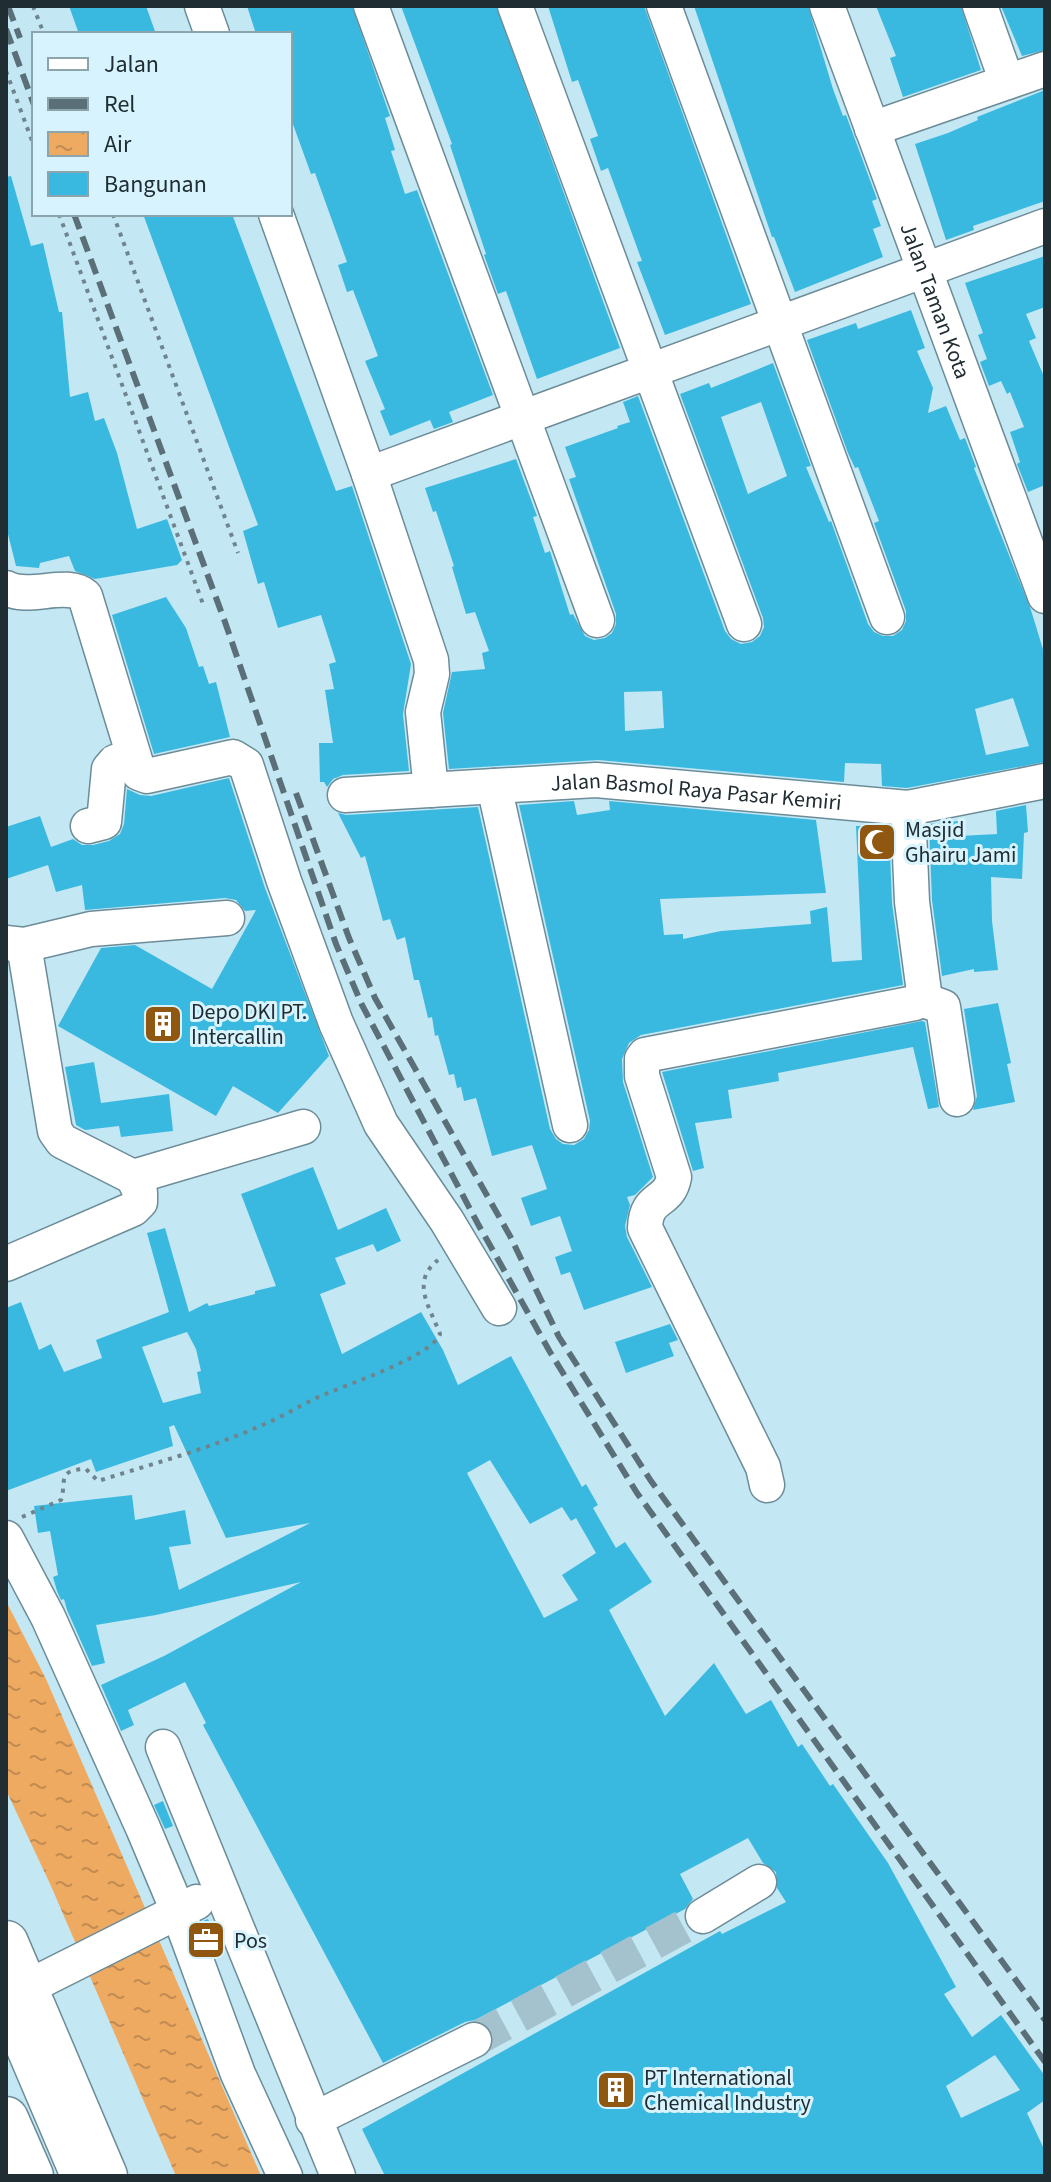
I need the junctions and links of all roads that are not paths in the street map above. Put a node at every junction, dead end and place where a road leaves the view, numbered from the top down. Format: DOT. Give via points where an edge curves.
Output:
graph roads {
  1 [pos="202,6"];
  2 [pos="371,6"];
  3 [pos="515,6"];
  4 [pos="664,6"];
  5 [pos="827,6"];
  6 [pos="980,6"];
  7 [pos="211,32"];
  8 [pos="1045,69"];
  9 [pos="1007,82"];
  10 [pos="872,129"];
  11 [pos="277,216"];
  12 [pos="1045,226"];
  13 [pos="925,270"];
  14 [pos="780,324"];
  15 [pos="650,371"];
  16 [pos="523,418"];
  17 [pos="369,474"];
  18 [pos="6,588"];
  19 [pos="1045,596"];
  20 [pos="887,617"];
  21 [pos="597,620"];
  22 [pos="744,624"];
  23 [pos="133,757"];
  24 [pos="1045,781"];
  25 [pos="494,786"];
  26 [pos="431,790"];
  27 [pos="345,795"];
  28 [pos="908,808"];
  29 [pos="88,826"];
  30 [pos="227,918"];
  31 [pos="15,944"];
  32 [pos="921,999"];
  33 [pos="957,1099"];
  34 [pos="570,1125"];
  35 [pos="303,1127"];
  36 [pos="133,1177"];
  37 [pos="6,1264"];
  38 [pos="499,1308"];
  39 [pos="767,1485"];
  40 [pos="12,1529"];
  41 [pos="163,1747"];
  42 [pos="759,1882"];
  43 [pos="221,1887"];
  44 [pos="171,1915"];
  45 [pos="703,1916"];
  46 [pos="6,1943"];
  47 [pos="27,1991"];
  48 [pos="474,2040"];
  49 [pos="6,2067"];
  50 [pos="313,2120"];
  51 [pos="23,2155"];
  52 [pos="78,2176"];
  53 [pos="105,2176"];
  54 [pos="285,2176"];
  55 [pos="338,2176"];
  1 -- 7 [label="street"];
  2 -- 16 [label="street"];
  3 -- 15 [label="street"];
  4 -- 14 [label="street"];
  5 -- 10 [label="street, Jalan Taman Kota"];
  6 -- 9 [label="street"];
  8 -- 9 [label="street"];
  9 -- 10 [label="street"];
  10 -- 13 [label="street, Jalan Taman Kota"];
  11 -- 17 [label="street"];
  12 -- 13 [label="street"];
  13 -- 14 [label="street"];
  13 -- 19 [label="street, Jalan Taman Kota"];
  14 -- 15 [label="street"];
  14 -- 20 [label="street"];
  15 -- 16 [label="street"];
  15 -- 22 [label="street"];
  16 -- 17 [label="street"];
  16 -- 21 [label="street"];
  17 -- 26 [label="street" via="431,660 423,712"];
  18 -- 23 [label="street" via="16,593 77,590 85,596"];
  23 -- 29 [label="street" via="109,769 104,822"];
  23 -- 38 [label="street" via="139,773 147,776 233,757 246,765 331,1009 381,1124"];
  24 -- 28 [label="street, Jalan Basmol Raya Pasar Kemiri"];
  25 -- 26 [label="street, Jalan Basmol Raya Pasar Kemiri"];
  25 -- 28 [label="street, Jalan Basmol Raya Pasar Kemiri" via="596,780"];
  25 -- 34 [label="street"];
  26 -- 27 [label="street, Jalan Basmol Raya Pasar Kemiri"];
  28 -- 32 [label="street"];
  30 -- 31 [label="street" via="91,929"];
  31 -- 36 [label="street" via="55,1131 62,1141"];
  32 -- 33 [label="street" via="943,1007"];
  32 -- 39 [label="street" via="642,1059 642,1076 674,1177 668,1193 648,1207 645,1228 763,1467"];
  35 -- 36 [label="street"];
  36 -- 37 [label="street" via="140,1192 133,1209"];
  40 -- 44 [label="street"];
  41 -- 43 [label="street"];
  42 -- 45 [label="street"];
  43 -- 44 [label="street"];
  43 -- 50 [label="street"];
  44 -- 47 [label="street"];
  44 -- 54 [label="street"];
  46 -- 47 [label="highway"];
  47 -- 52 [label="street"];
  47 -- 53 [label="highway"];
  48 -- 50 [label="street"];
  49 -- 51 [label="street"];
  50 -- 55 [label="street"];
}
